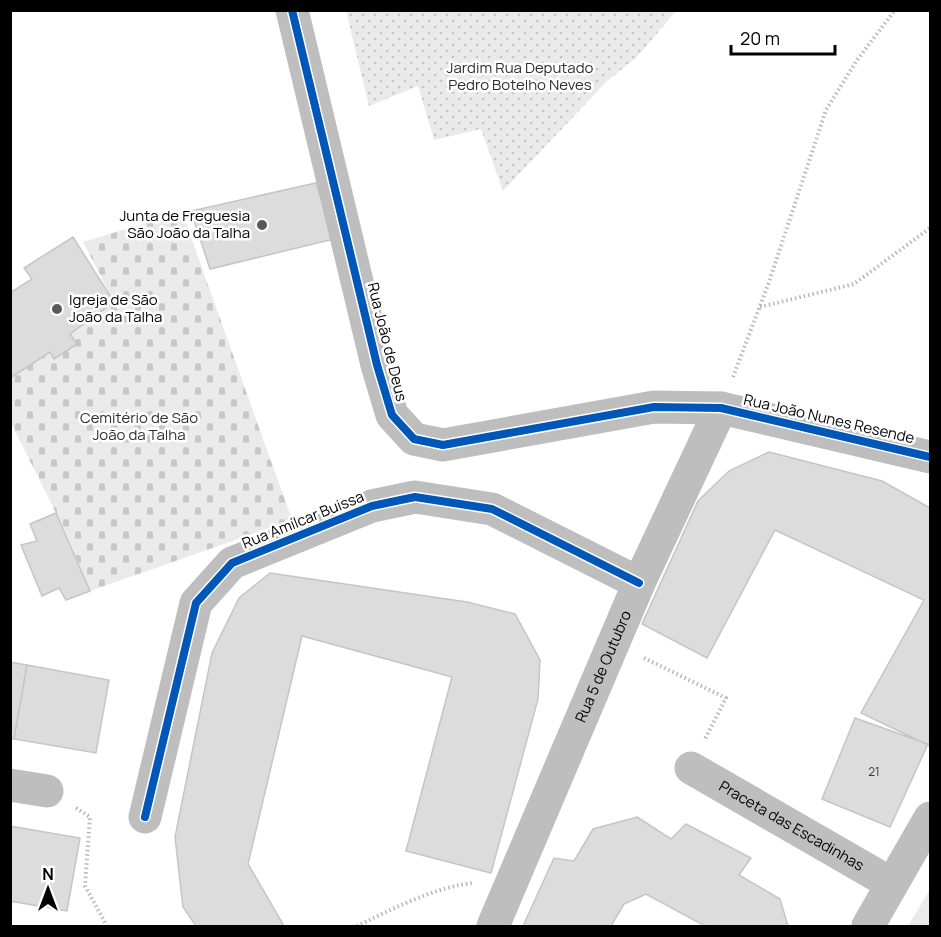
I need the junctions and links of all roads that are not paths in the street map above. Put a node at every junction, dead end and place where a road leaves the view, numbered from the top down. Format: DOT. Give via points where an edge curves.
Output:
graph roads {
  1 [pos="292,10"];
  2 [pos="721,408"];
  3 [pos="930,457"];
  4 [pos="639,583"];
  5 [pos="691,768"];
  6 [pos="10,785"];
  7 [pos="47,791"];
  8 [pos="145,817"];
  9 [pos="930,818"];
  10 [pos="892,884"];
  11 [pos="493,927"];
  12 [pos="868,927"];
  1 -- 2 [label="street, Rua João de Deus" via="377,365 392,415 414,439 443,445 654,407"];
  2 -- 3 [label="street, Rua João Nunes Resende"];
  2 -- 4 [label="street, Rua 5 de Outubro"];
  4 -- 8 [label="street, Rua Amílcar Buissa" via="492,509 415,497 372,506 232,563 196,603"];
  4 -- 11 [label="street, Rua 5 de Outubro"];
  5 -- 10 [label="street, Praceta das Escadinhas"];
  6 -- 7 [label="street"];
  9 -- 10 [label="street"];
  10 -- 12 [label="street"];
}
